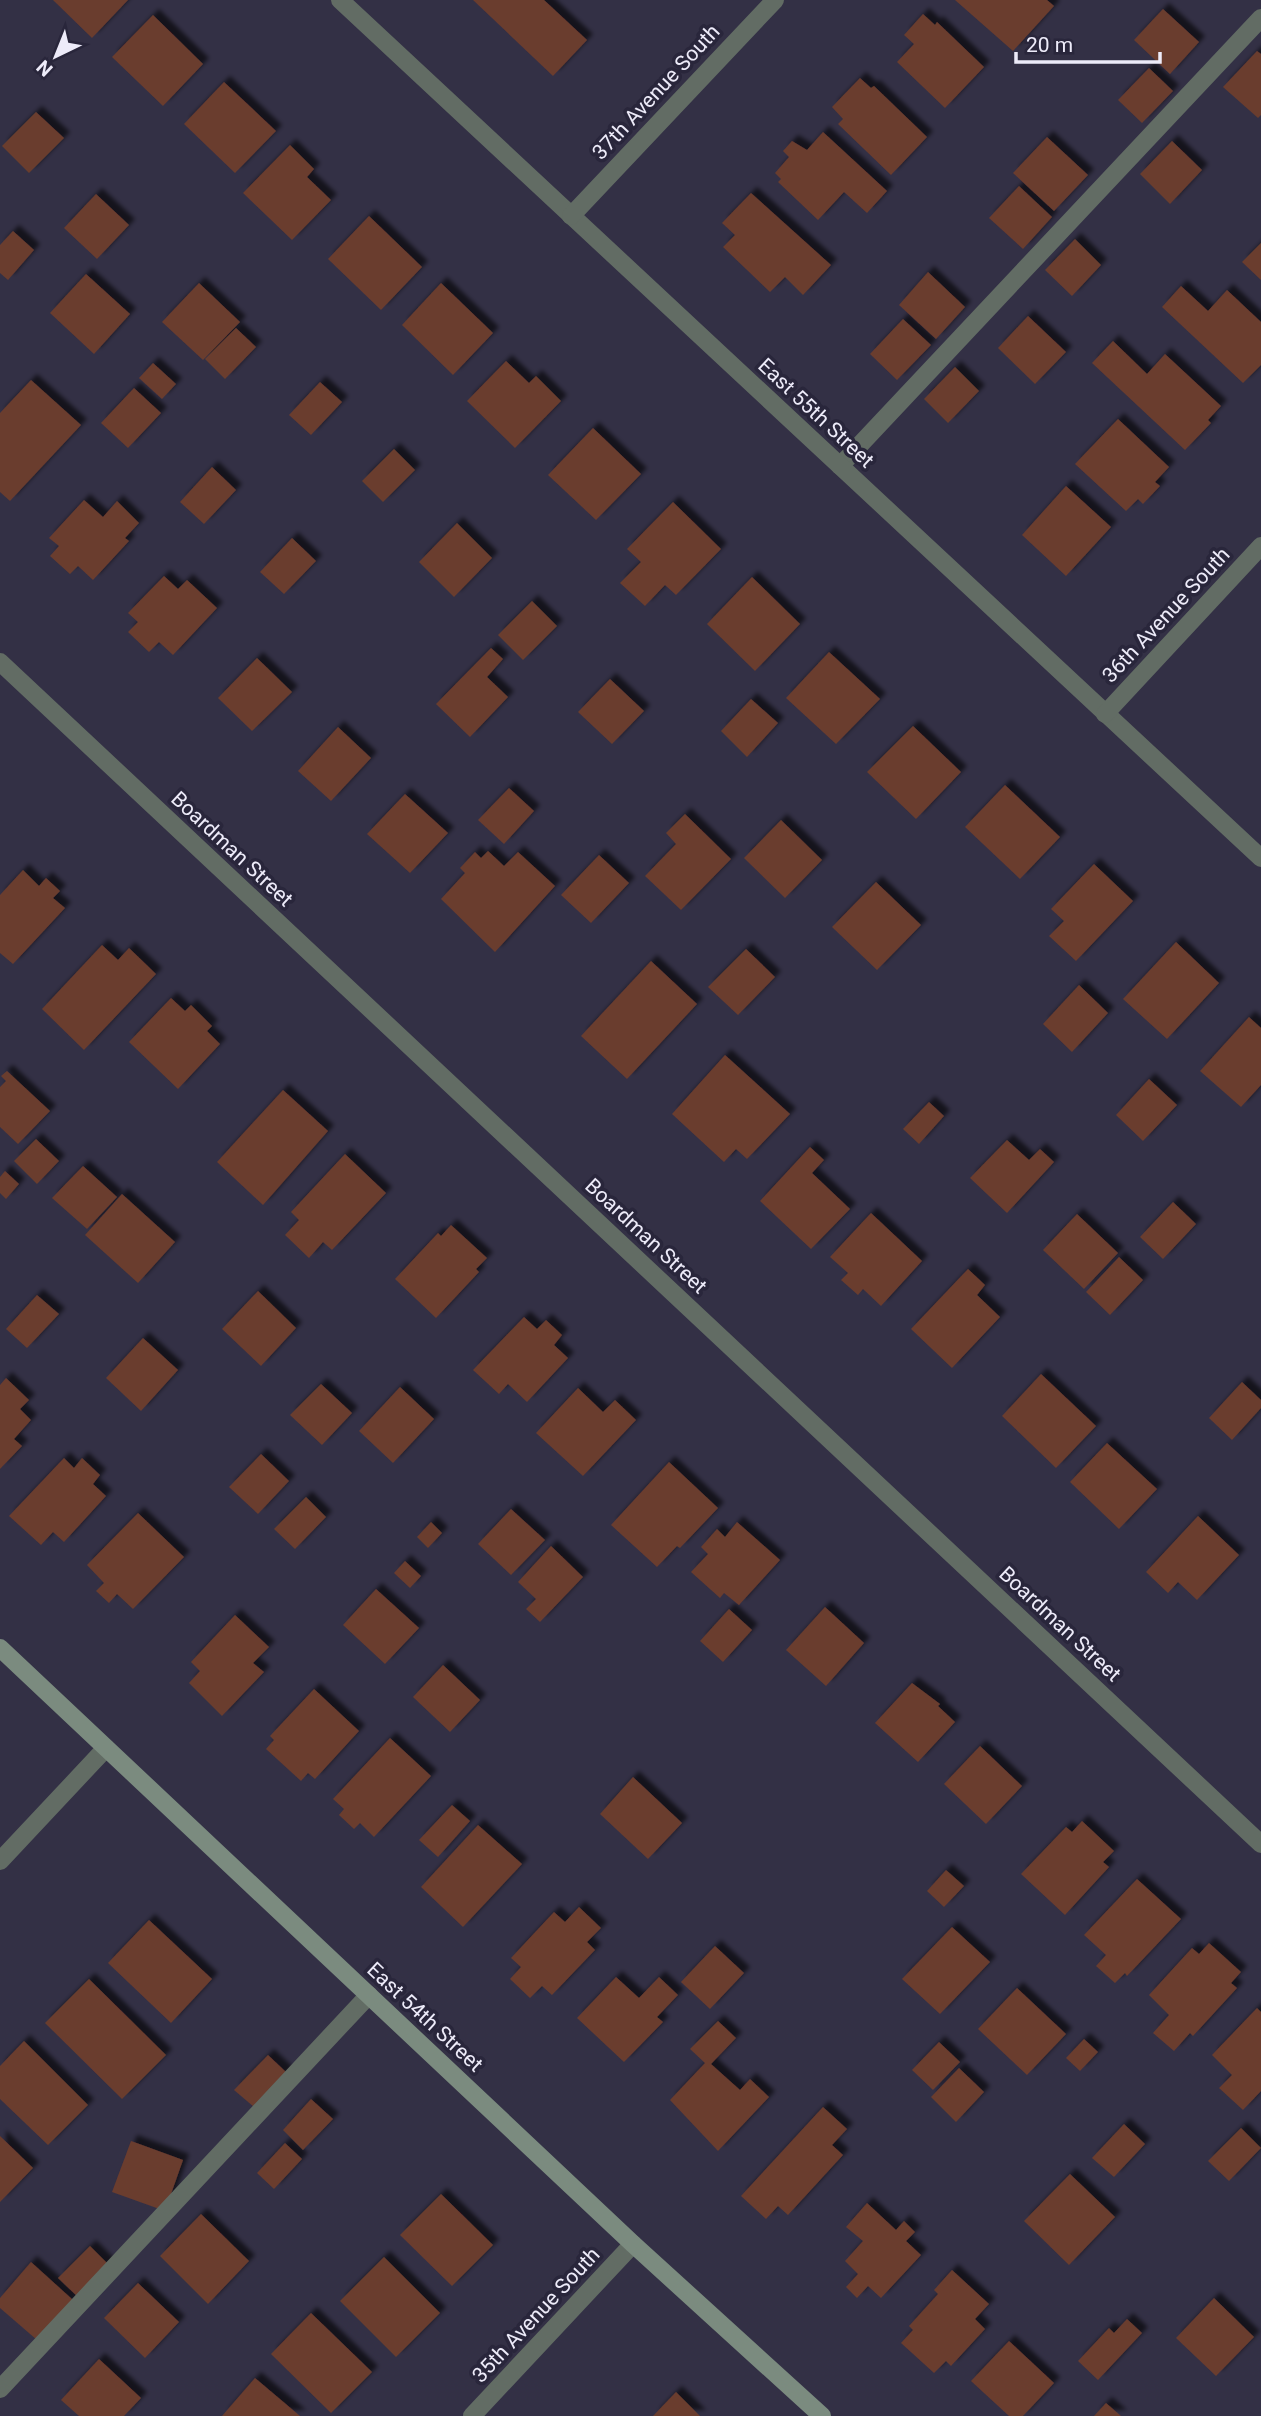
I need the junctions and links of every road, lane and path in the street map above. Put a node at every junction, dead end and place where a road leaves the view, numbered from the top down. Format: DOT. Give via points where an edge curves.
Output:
graph roads {
  1 [pos="341,0"];
  2 [pos="775,0"];
  3 [pos="1261,18"];
  4 [pos="571,216"];
  5 [pos="840,466"];
  6 [pos="1261,546"];
  7 [pos="0,662"];
  8 [pos="1105,714"];
  9 [pos="1261,858"];
  10 [pos="0,1648"];
  11 [pos="106,1748"];
  12 [pos="1261,1844"];
  13 [pos="0,1861"];
  14 [pos="369,1995"];
  15 [pos="633,2244"];
  16 [pos="0,2389"];
  17 [pos="472,2416"];
  18 [pos="822,2416"];
  1 -- 4 [label="street, East 55th Street"];
  2 -- 4 [label="street, 37th Avenue South"];
  3 -- 5 [label="street"];
  4 -- 5 [label="street, East 55th Street"];
  5 -- 8 [label="street, East 55th Street"];
  6 -- 8 [label="street, 36th Avenue South"];
  7 -- 12 [label="street, Boardman Street"];
  8 -- 9 [label="street, East 55th Street"];
  10 -- 11 [label="street, East 54th Street"];
  11 -- 13 [label="street"];
  11 -- 14 [label="street, East 54th Street"];
  14 -- 15 [label="street, East 54th Street"];
  14 -- 16 [label="street"];
  15 -- 17 [label="street, 35th Avenue South"];
  15 -- 18 [label="street, East 54th Street"];
}
